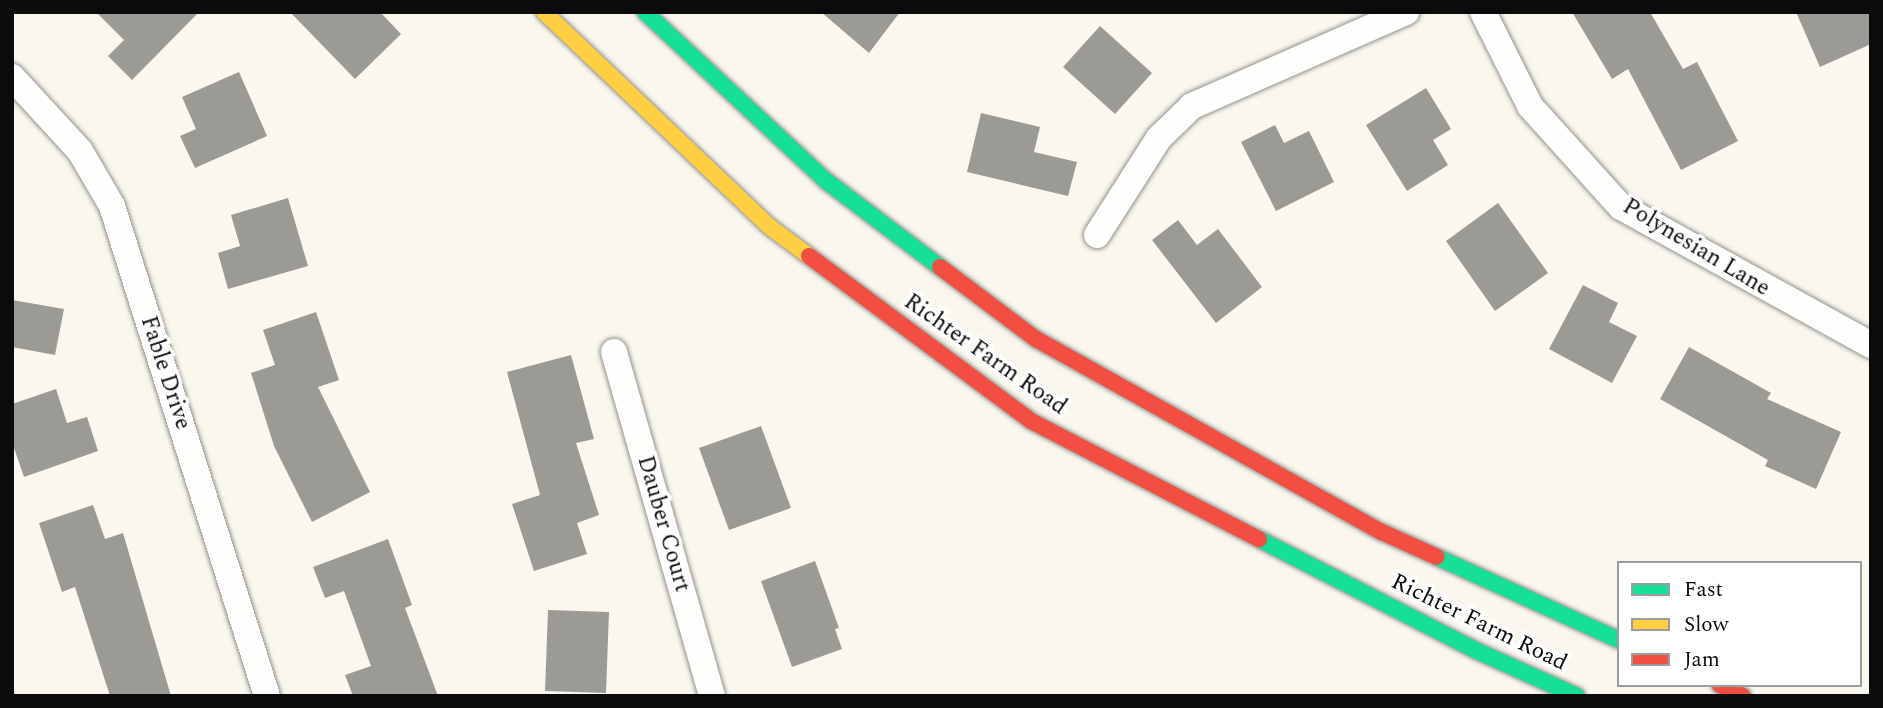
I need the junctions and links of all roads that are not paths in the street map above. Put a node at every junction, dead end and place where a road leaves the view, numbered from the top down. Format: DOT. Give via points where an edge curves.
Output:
graph roads {
  1 [pos="544,12"];
  2 [pos="645,12"];
  3 [pos="1406,12"];
  4 [pos="1483,12"];
  5 [pos="12,77"];
  6 [pos="1097,235"];
  7 [pos="1871,345"];
  8 [pos="614,352"];
  9 [pos="1617,639"];
  10 [pos="1724,687"];
  11 [pos="267,696"];
  12 [pos="712,696"];
  13 [pos="1577,696"];
  14 [pos="1743,696"];
  1 -- 13 [label="main road, Richter Farm Road" via="770,227 1031,421 1475,650"];
  2 -- 9 [label="main road, Richter Farm Road" via="825,180 1036,339 1382,532"];
  3 -- 6 [label="street" via="1192,106 1159,138"];
  4 -- 7 [label="street, Polynesian Lane" via="1530,106 1621,207"];
  5 -- 11 [label="street, Fable Drive" via="80,151 113,206"];
  8 -- 12 [label="street, Dauber Court"];
  10 -- 14 [label="main road"];
}
